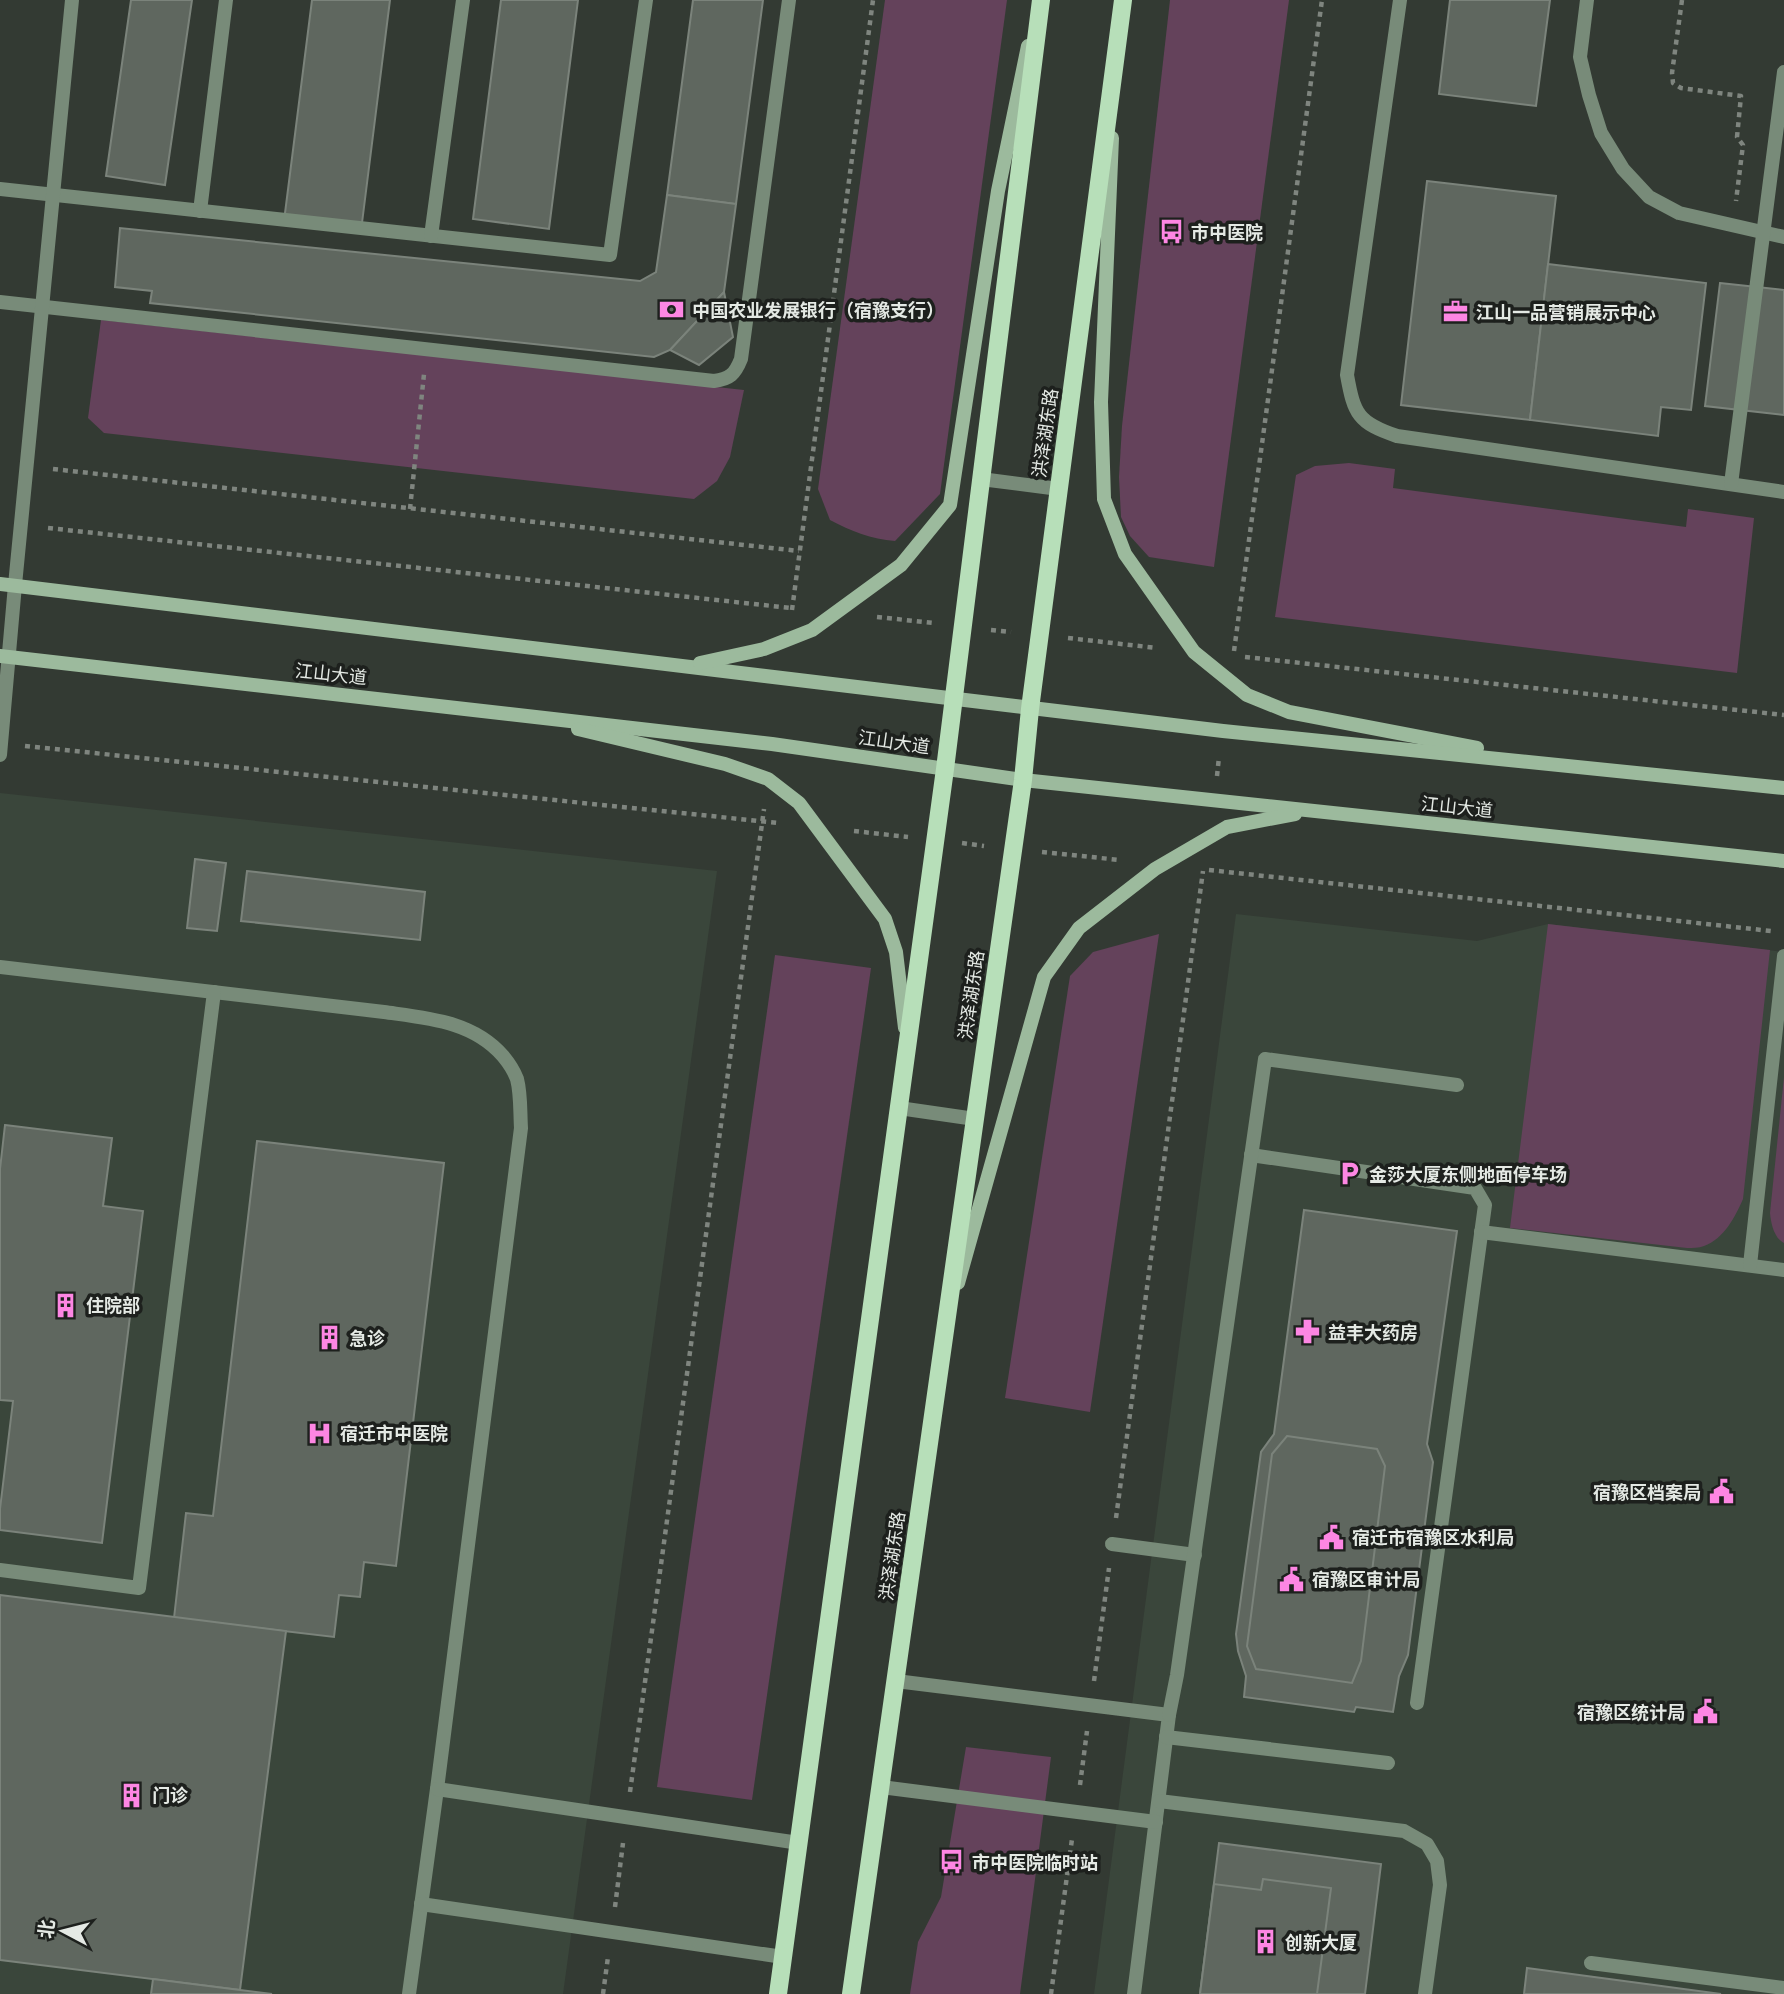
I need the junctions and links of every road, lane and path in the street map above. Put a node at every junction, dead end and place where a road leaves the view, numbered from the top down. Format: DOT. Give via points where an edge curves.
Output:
graph roads {
  1 [pos="72,0"];
  2 [pos="226,0"];
  3 [pos="463,0"];
  4 [pos="646,0"];
  5 [pos="789,0"];
  6 [pos="873,0"];
  7 [pos="1039,0"];
  8 [pos="1124,0"];
  9 [pos="1322,0"];
  10 [pos="1400,0"];
  11 [pos="1587,0"];
  12 [pos="1682,0"];
  13 [pos="1115,64"];
  14 [pos="1784,72"];
  15 [pos="0,190"];
  16 [pos="54,195"];
  17 [pos="200,211"];
  18 [pos="1732,226"];
  19 [pos="1763,233"];
  20 [pos="431,236"];
  21 [pos="1784,237"];
  22 [pos="0,302"];
  23 [pos="43,307"];
  24 [pos="427,349"];
  25 [pos="27,466"];
  26 [pos="981,479"];
  27 [pos="1731,484"];
  28 [pos="1059,489"];
  29 [pos="1784,492"];
  30 [pos="410,509"];
  31 [pos="22,526"];
  32 [pos="800,551"];
  33 [pos="7,584"];
  34 [pos="792,608"];
  35 [pos="836,613"];
  36 [pos="962,626"];
  37 [pos="1040,635"];
  38 [pos="788,639"];
  39 [pos="1194,652"];
  40 [pos="5,656"];
  41 [pos="690,666"];
  42 [pos="953,699"];
  43 [pos="1030,709"];
  44 [pos="516,714"];
  45 [pos="1784,715"];
  46 [pos="1223,731"];
  47 [pos="1,750"];
  48 [pos="1564,766"];
  49 [pos="945,769"];
  50 [pos="768,779"];
  51 [pos="1023,780"];
  52 [pos="1784,788"];
  53 [pos="1213,800"];
  54 [pos="1310,811"];
  55 [pos="763,821"];
  56 [pos="817,827"];
  57 [pos="935,840"];
  58 [pos="1013,849"];
  59 [pos="1784,861"];
  60 [pos="1162,865"];
  61 [pos="1204,869"];
  62 [pos="1784,933"];
  63 [pos="1784,956"];
  64 [pos="0,967"];
  65 [pos="214,992"];
  66 [pos="908,1046"];
  67 [pos="1457,1085"];
  68 [pos="899,1108"];
  69 [pos="975,1119"];
  70 [pos="1251,1155"];
  71 [pos="1480,1232"];
  72 [pos="1750,1265"];
  73 [pos="1784,1270"];
  74 [pos="946,1325"];
  75 [pos="1112,1544"];
  76 [pos="1195,1555"];
  77 [pos="0,1570"];
  78 [pos="896,1681"];
  79 [pos="1418,1703"];
  80 [pos="1091,1705"];
  81 [pos="1169,1715"];
  82 [pos="1166,1737"];
  83 [pos="1388,1763"];
  84 [pos="881,1787"];
  85 [pos="437,1789"];
  86 [pos="1158,1801"];
  87 [pos="1076,1812"];
  88 [pos="627,1817"];
  89 [pos="1156,1822"];
  90 [pos="799,1843"];
  91 [pos="421,1904"];
  92 [pos="611,1932"];
  93 [pos="783,1957"];
  94 [pos="1591,1964"];
  95 [pos="1784,1988"];
  96 [pos="409,1994"];
  97 [pos="603,1994"];
  98 [pos="778,1994"];
  99 [pos="851,1994"];
  100 [pos="1051,1994"];
  101 [pos="1134,1994"];
  102 [pos="1425,1994"];
  1 -- 16 [label="lane"];
  2 -- 17 [label="lane"];
  3 -- 20 [label="lane"];
  4 -- 20 [label="lane" via="610,255"];
  5 -- 24 [label="lane" via="736,372 714,381"];
  6 -- 32 [label="path"];
  7 -- 26 [label="main road"];
  7 -- 35 [label="main road" via="998,191 950,505 901,565"];
  8 -- 13 [label="main road, 洪泽湖东路"];
  9 -- 45 [label="path" via="1233,655"];
  10 -- 27 [label="lane" via="1347,375 1360,417 1397,436"];
  11 -- 18 [label="lane" via="1580,57 1601,133 1623,169 1649,197 1679,214"];
  12 -- 18 [label="path" via="1673,83 1741,96 1737,137 1743,145"];
  13 -- 28 [label="main road, 洪泽湖东路"];
  13 -- 39 [label="main road" via="1101,402 1104,499 1125,554"];
  14 -- 19 [label="lane"];
  15 -- 16 [label="lane"];
  16 -- 17 [label="lane"];
  16 -- 23 [label="lane"];
  17 -- 20 [label="lane"];
  18 -- 19 [label="lane"];
  19 -- 21 [label="lane"];
  19 -- 27 [label="lane"];
  22 -- 23 [label="lane"];
  23 -- 24 [label="lane"];
  23 -- 25 [label="lane"];
  24 -- 30 [label="path"];
  25 -- 30 [label="path"];
  25 -- 31 [label="lane"];
  26 -- 28 [label="lane"];
  26 -- 36 [label="main road"];
  27 -- 29 [label="lane"];
  28 -- 37 [label="main road, 洪泽湖东路"];
  30 -- 32 [label="path"];
  31 -- 33 [label="lane"];
  31 -- 34 [label="path"];
  32 -- 34 [label="path"];
  33 -- 40 [label="lane"];
  33 -- 41 [label="main road"];
  34 -- 35 [label="path"];
  34 -- 38 [label="path"];
  35 -- 36 [label="path"];
  35 -- 38 [label="main road" via="812,630"];
  36 -- 37 [label="path"];
  36 -- 42 [label="main road"];
  37 -- 39 [label="path"];
  37 -- 43 [label="main road, 洪泽湖东路"];
  38 -- 41 [label="main road"];
  39 -- 48 [label="main road" via="1247,695 1289,712"];
  40 -- 44 [label="main road, 江山大道"];
  40 -- 47 [label="lane"];
  41 -- 42 [label="main road"];
  42 -- 43 [label="main road"];
  42 -- 49 [label="main road"];
  43 -- 46 [label="main road"];
  43 -- 51 [label="main road, 洪泽湖东路"];
  44 -- 49 [label="main road, 江山大道"];
  44 -- 50 [label="main road" via="725,764"];
  46 -- 48 [label="main road"];
  46 -- 53 [label="path"];
  47 -- 55 [label="path"];
  48 -- 52 [label="main road"];
  49 -- 51 [label="main road, 江山大道"];
  49 -- 57 [label="main road"];
  50 -- 55 [label="path"];
  50 -- 56 [label="main road" via="799,803"];
  51 -- 53 [label="main road, 江山大道"];
  51 -- 58 [label="main road, 洪泽湖东路"];
  53 -- 54 [label="main road, 江山大道"];
  54 -- 59 [label="main road, 江山大道"];
  54 -- 60 [label="main road" via="1227,827"];
  55 -- 56 [label="path"];
  55 -- 88 [label="path"];
  56 -- 57 [label="path"];
  56 -- 66 [label="main road" via="885,919 895,953"];
  57 -- 58 [label="path"];
  57 -- 66 [label="main road"];
  58 -- 60 [label="path"];
  58 -- 69 [label="main road, 洪泽湖东路"];
  60 -- 61 [label="path"];
  60 -- 74 [label="main road" via="1079,928 1044,977"];
  61 -- 62 [label="path"];
  61 -- 75 [label="path"];
  63 -- 72 [label="lane"];
  64 -- 65 [label="lane"];
  65 -- 77 [label="lane" via="139,1588"];
  65 -- 85 [label="lane" via="446,1022 492,1044 516,1077 521,1128"];
  66 -- 68 [label="main road"];
  67 -- 70 [label="lane" via="1265,1059"];
  68 -- 69 [label="lane"];
  68 -- 90 [label="main road"];
  69 -- 74 [label="main road, 洪泽湖东路"];
  70 -- 71 [label="lane" via="1475,1188 1485,1205"];
  70 -- 76 [label="lane"];
  71 -- 72 [label="lane"];
  71 -- 79 [label="lane"];
  72 -- 73 [label="lane"];
  74 -- 78 [label="main road, 洪泽湖东路"];
  75 -- 76 [label="lane"];
  75 -- 80 [label="path"];
  76 -- 81 [label="lane"];
  78 -- 80 [label="lane"];
  78 -- 84 [label="main road, 洪泽湖东路"];
  80 -- 81 [label="lane"];
  80 -- 87 [label="path"];
  81 -- 82 [label="lane"];
  82 -- 83 [label="lane"];
  82 -- 86 [label="lane"];
  84 -- 87 [label="lane"];
  84 -- 99 [label="main road, 洪泽湖东路"];
  85 -- 88 [label="lane"];
  85 -- 91 [label="lane"];
  86 -- 89 [label="lane"];
  86 -- 102 [label="lane" via="1404,1831 1427,1844 1437,1861 1440,1885"];
  87 -- 89 [label="lane"];
  87 -- 100 [label="path"];
  88 -- 90 [label="lane"];
  88 -- 92 [label="path"];
  89 -- 101 [label="lane"];
  90 -- 93 [label="main road"];
  91 -- 92 [label="lane"];
  91 -- 96 [label="lane"];
  92 -- 93 [label="lane"];
  92 -- 97 [label="path"];
  93 -- 98 [label="main road"];
  94 -- 95 [label="lane"];
}
